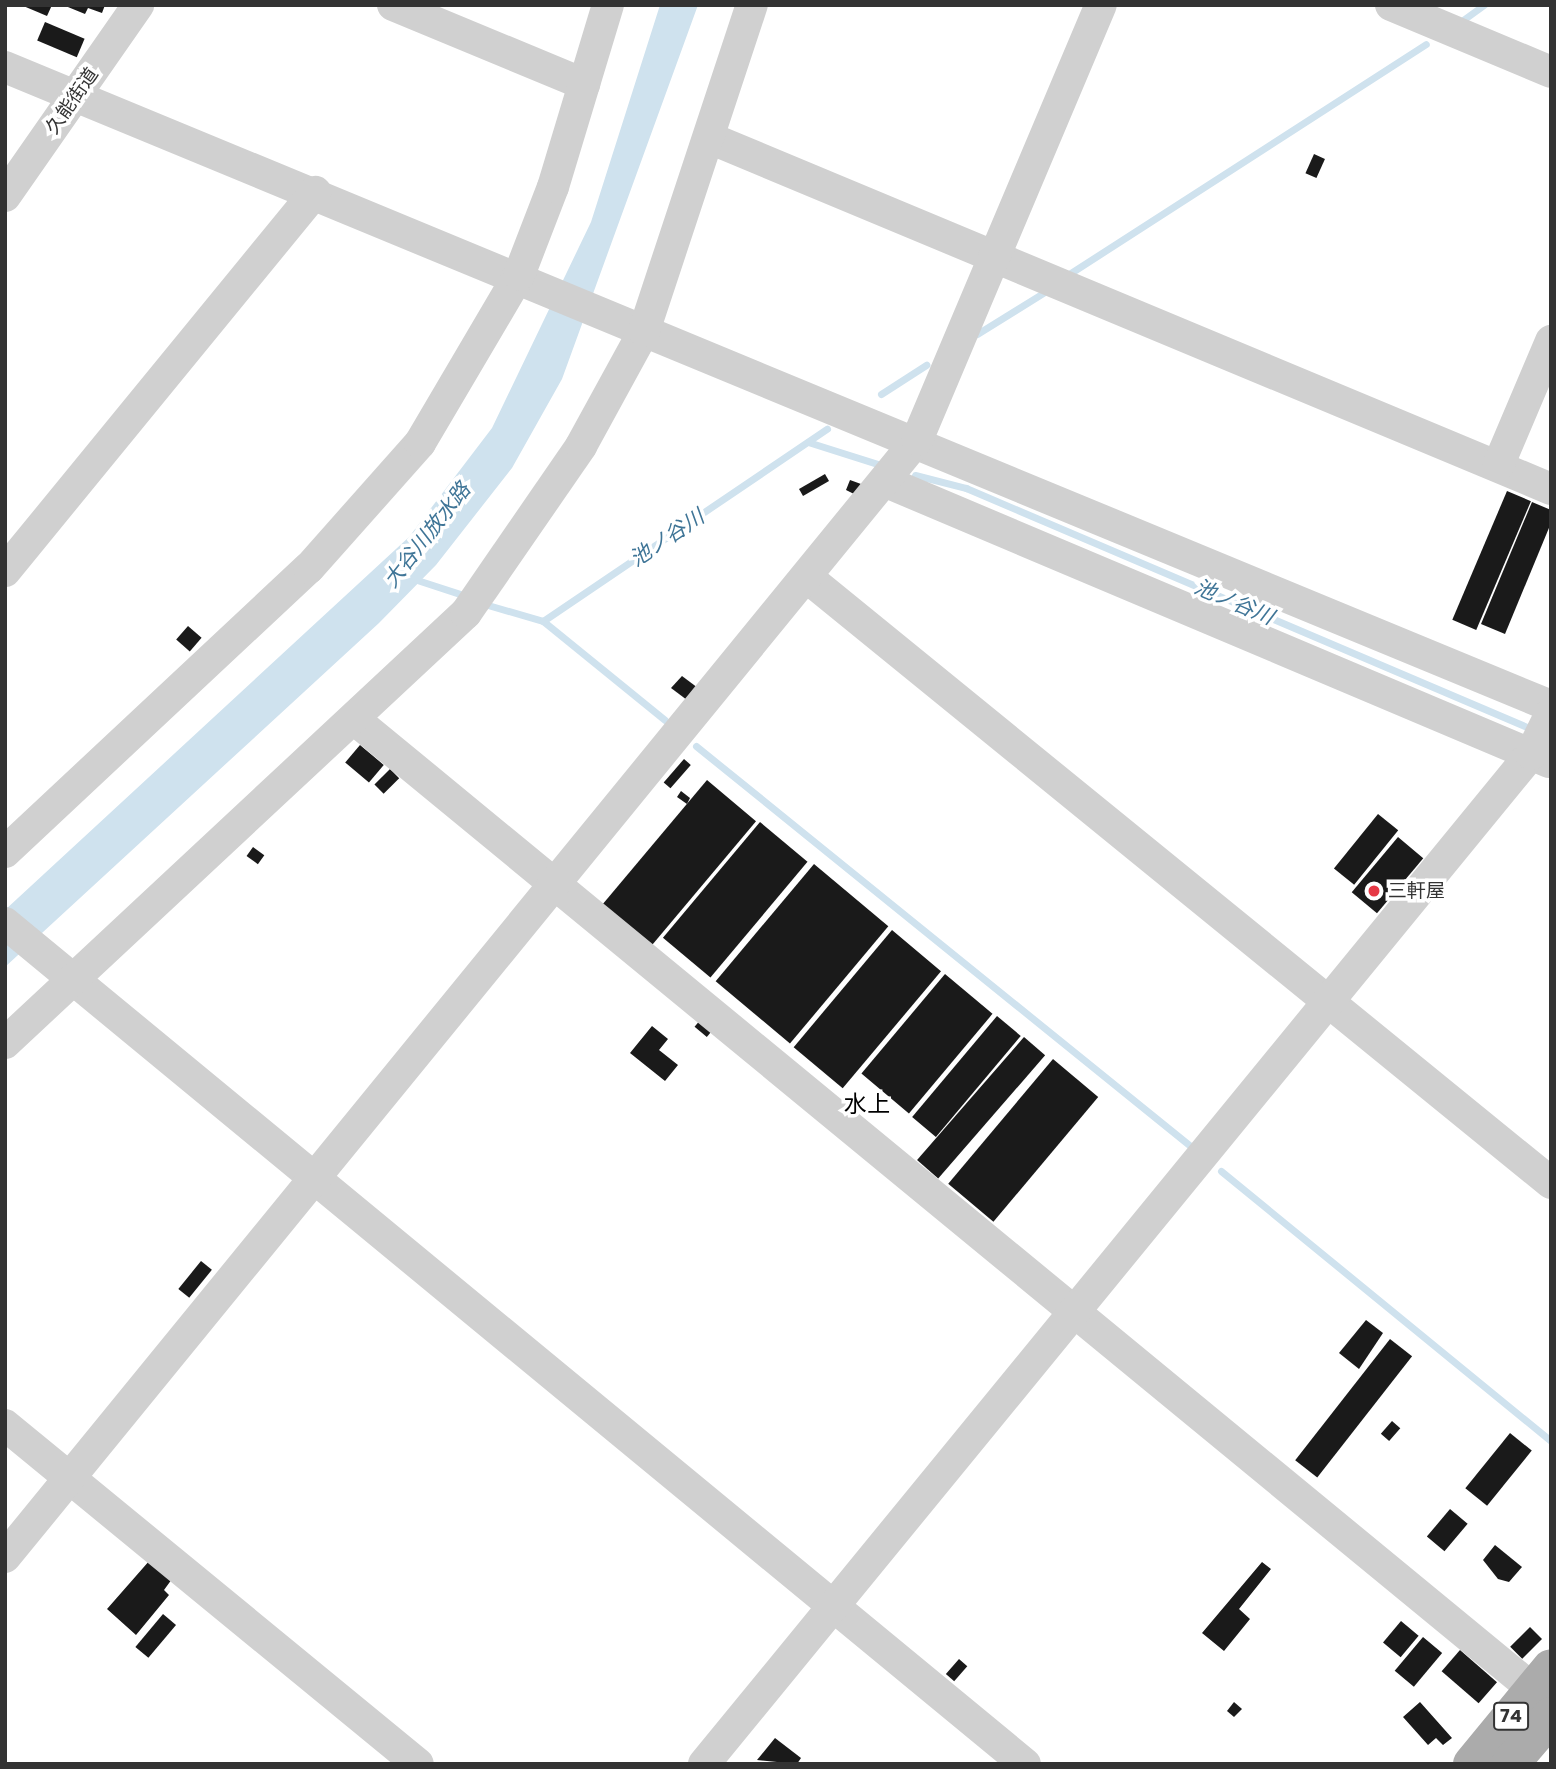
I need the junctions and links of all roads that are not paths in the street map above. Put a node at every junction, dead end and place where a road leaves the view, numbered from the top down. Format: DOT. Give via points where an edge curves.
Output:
graph roads {
  1 [pos="138,5"];
  2 [pos="393,5"];
  3 [pos="608,5"];
  4 [pos="752,5"];
  5 [pos="1101,5"];
  6 [pos="1391,5"];
  7 [pos="5,67"];
  8 [pos="1551,72"];
  9 [pos="584,84"];
  10 [pos="76,94"];
  11 [pos="712,139"];
  12 [pos="315,192"];
  13 [pos="5,196"];
  14 [pos="995,257"];
  15 [pos="523,277"];
  16 [pos="644,331"];
  17 [pos="1551,341"];
  18 [pos="917,440"];
  19 [pos="1498,467"];
  20 [pos="884,481"];
  21 [pos="1551,489"];
  22 [pos="5,571"];
  23 [pos="808,578"];
  24 [pos="354,719"];
  25 [pos="1545,733"];
  26 [pos="5,852"];
  27 [pos="558,883"];
  28 [pos="5,923"];
  29 [pos="75,980"];
  30 [pos="1329,1003"];
  31 [pos="5,1043"];
  32 [pos="314,1178"];
  33 [pos="1551,1183"];
  34 [pos="1076,1312"];
  35 [pos="5,1425"];
  36 [pos="69,1478"];
  37 [pos="5,1557"];
  38 [pos="833,1607"];
  39 [pos="1545,1691"];
  40 [pos="1513,1763"];
  41 [pos="418,1764"];
  42 [pos="704,1764"];
  43 [pos="1024,1764"];
  44 [pos="1472,1764"];
  1 -- 10 [label="street, 久能街道"];
  2 -- 9 [label="street"];
  3 -- 9 [label="street"];
  4 -- 11 [label="street"];
  5 -- 14 [label="street"];
  6 -- 8 [label="street"];
  7 -- 10 [label="street"];
  9 -- 15 [label="street"];
  10 -- 12 [label="street"];
  10 -- 13 [label="street, 久能街道"];
  11 -- 14 [label="street"];
  11 -- 16 [label="street"];
  12 -- 15 [label="street"];
  12 -- 22 [label="street"];
  14 -- 18 [label="street"];
  14 -- 19 [label="street"];
  15 -- 16 [label="street"];
  15 -- 26 [label="street" via="457,389 365,509 256,620"];
  16 -- 18 [label="street"];
  16 -- 24 [label="street" via="581,446 466,613"];
  17 -- 19 [label="street"];
  18 -- 20 [label="street"];
  18 -- 25 [label="street"];
  19 -- 21 [label="street"];
  20 -- 23 [label="street"];
  20 -- 25 [label="street"];
  23 -- 27 [label="street"];
  23 -- 30 [label="street"];
  24 -- 27 [label="street"];
  24 -- 29 [label="street"];
  25 -- 30 [label="street"];
  27 -- 32 [label="street"];
  27 -- 34 [label="street"];
  28 -- 29 [label="street"];
  29 -- 31 [label="street"];
  29 -- 32 [label="street"];
  30 -- 33 [label="street"];
  30 -- 34 [label="street"];
  32 -- 36 [label="street"];
  32 -- 38 [label="street"];
  34 -- 38 [label="street"];
  34 -- 39 [label="street"];
  35 -- 36 [label="street"];
  36 -- 37 [label="street"];
  36 -- 41 [label="street"];
  38 -- 42 [label="street"];
  38 -- 43 [label="street"];
  39 -- 40 [label="main road, 74"];
  39 -- 44 [label="main road, 74"];
}
